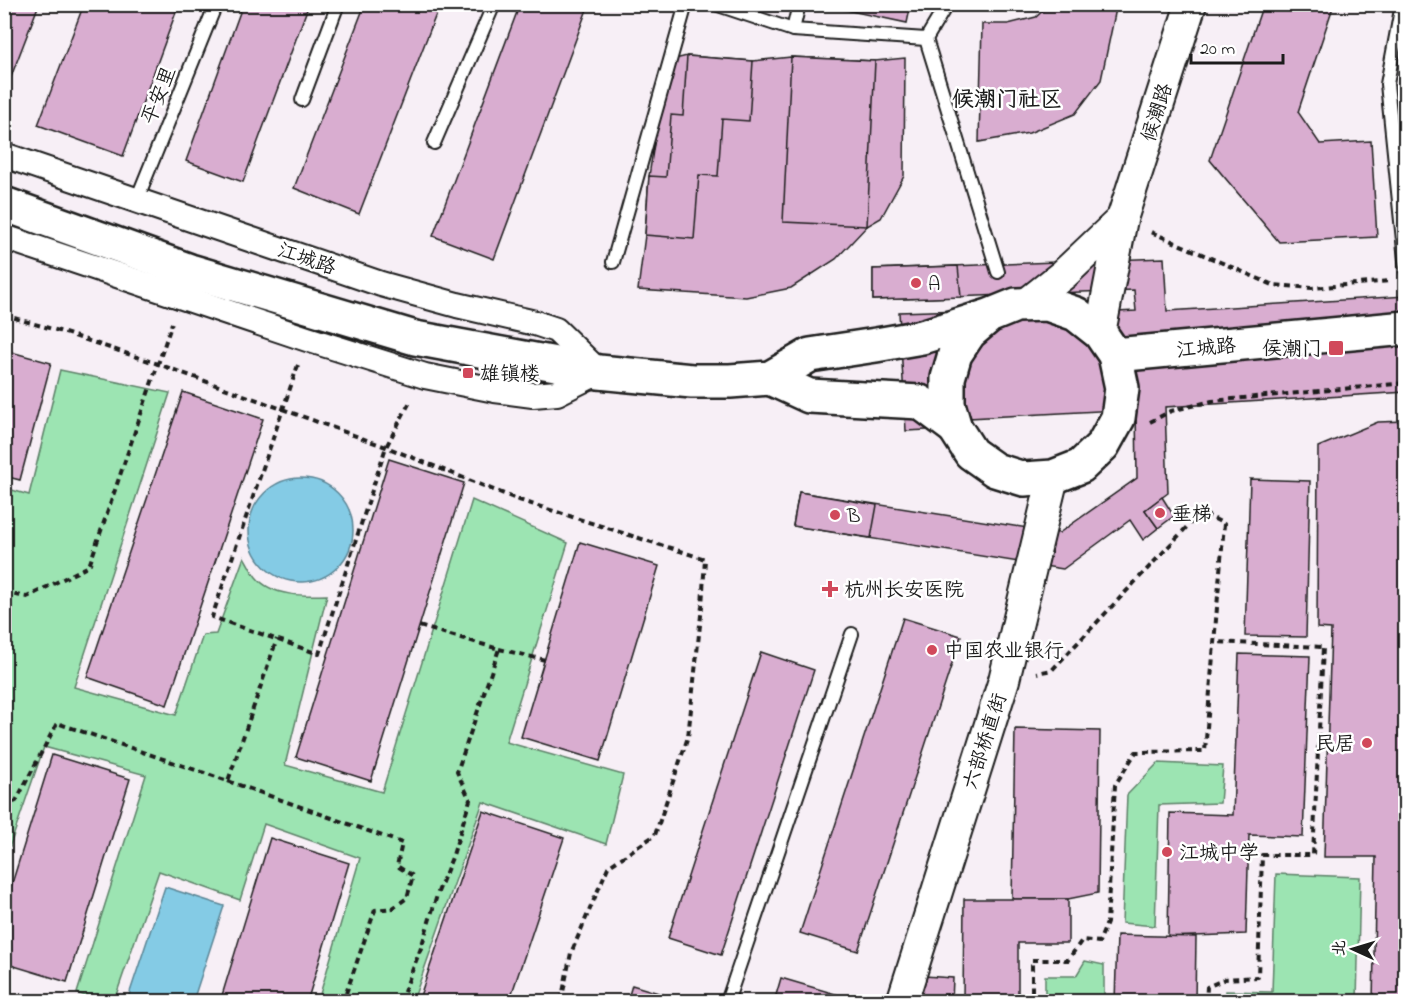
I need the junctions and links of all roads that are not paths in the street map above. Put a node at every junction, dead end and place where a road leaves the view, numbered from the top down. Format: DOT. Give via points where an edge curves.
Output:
graph roads {
  1 [pos="216,4"];
  2 [pos="338,4"];
  3 [pos="494,4"];
  4 [pos="686,4"];
  5 [pos="715,4"];
  6 [pos="799,4"];
  7 [pos="947,4"];
  8 [pos="1191,4"];
  9 [pos="1402,4"];
  10 [pos="794,30"];
  11 [pos="926,39"];
  12 [pos="302,100"];
  13 [pos="434,143"];
  14 [pos="4,155"];
  15 [pos="137,200"];
  16 [pos="4,204"];
  17 [pos="1122,219"];
  18 [pos="4,237"];
  19 [pos="613,262"];
  20 [pos="1406,270"];
  21 [pos="998,272"];
  22 [pos="1025,305"];
  23 [pos="988,316"];
  24 [pos="1406,328"];
  25 [pos="1107,344"];
  26 [pos="599,372"];
  27 [pos="770,378"];
  28 [pos="955,428"];
  29 [pos="1053,477"];
  30 [pos="852,634"];
  31 [pos="728,1002"];
  32 [pos="902,1002"];
  1 -- 15 [label="lane, 平安里"];
  2 -- 12 [label="lane"];
  3 -- 13 [label="lane"];
  4 -- 19 [label="lane"];
  5 -- 10 [label="lane"];
  6 -- 10 [label="lane"];
  7 -- 11 [label="lane"];
  8 -- 17 [label="street, 候潮路"];
  9 -- 20 [label="lane" via="1387,84"];
  10 -- 11 [label="lane"];
  11 -- 21 [label="lane"];
  14 -- 15 [label="street, 江城路"];
  15 -- 26 [label="street, 江城路" via="381,284 556,330"];
  16 -- 26 [label="main road" via="190,271 415,338"];
  17 -- 22 [label="street, 候潮路"];
  17 -- 25 [label="street, 候潮路"];
  18 -- 26 [label="street" via="425,376 533,395 557,393"];
  22 -- 23 [label="main road"];
  22 -- 25 [label="main road" via="1047,304 1076,314"];
  23 -- 27 [label="main road" via="922,337 810,354"];
  23 -- 28 [label="main road" via="969,333 955,354 948,378 948,404"];
  24 -- 25 [label="main road, 江城路"];
  25 -- 29 [label="main road" via="1122,388 1118,418 1103,445 1081,466"];
  26 -- 27 [label="main road" via="692,381"];
  27 -- 28 [label="main road" via="809,396 920,402"];
  28 -- 29 [label="main road" via="971,453 995,470 1024,479"];
  29 -- 32 [label="street, 六部桥直街" via="1004,680"];
  30 -- 31 [label="lane"];
}
